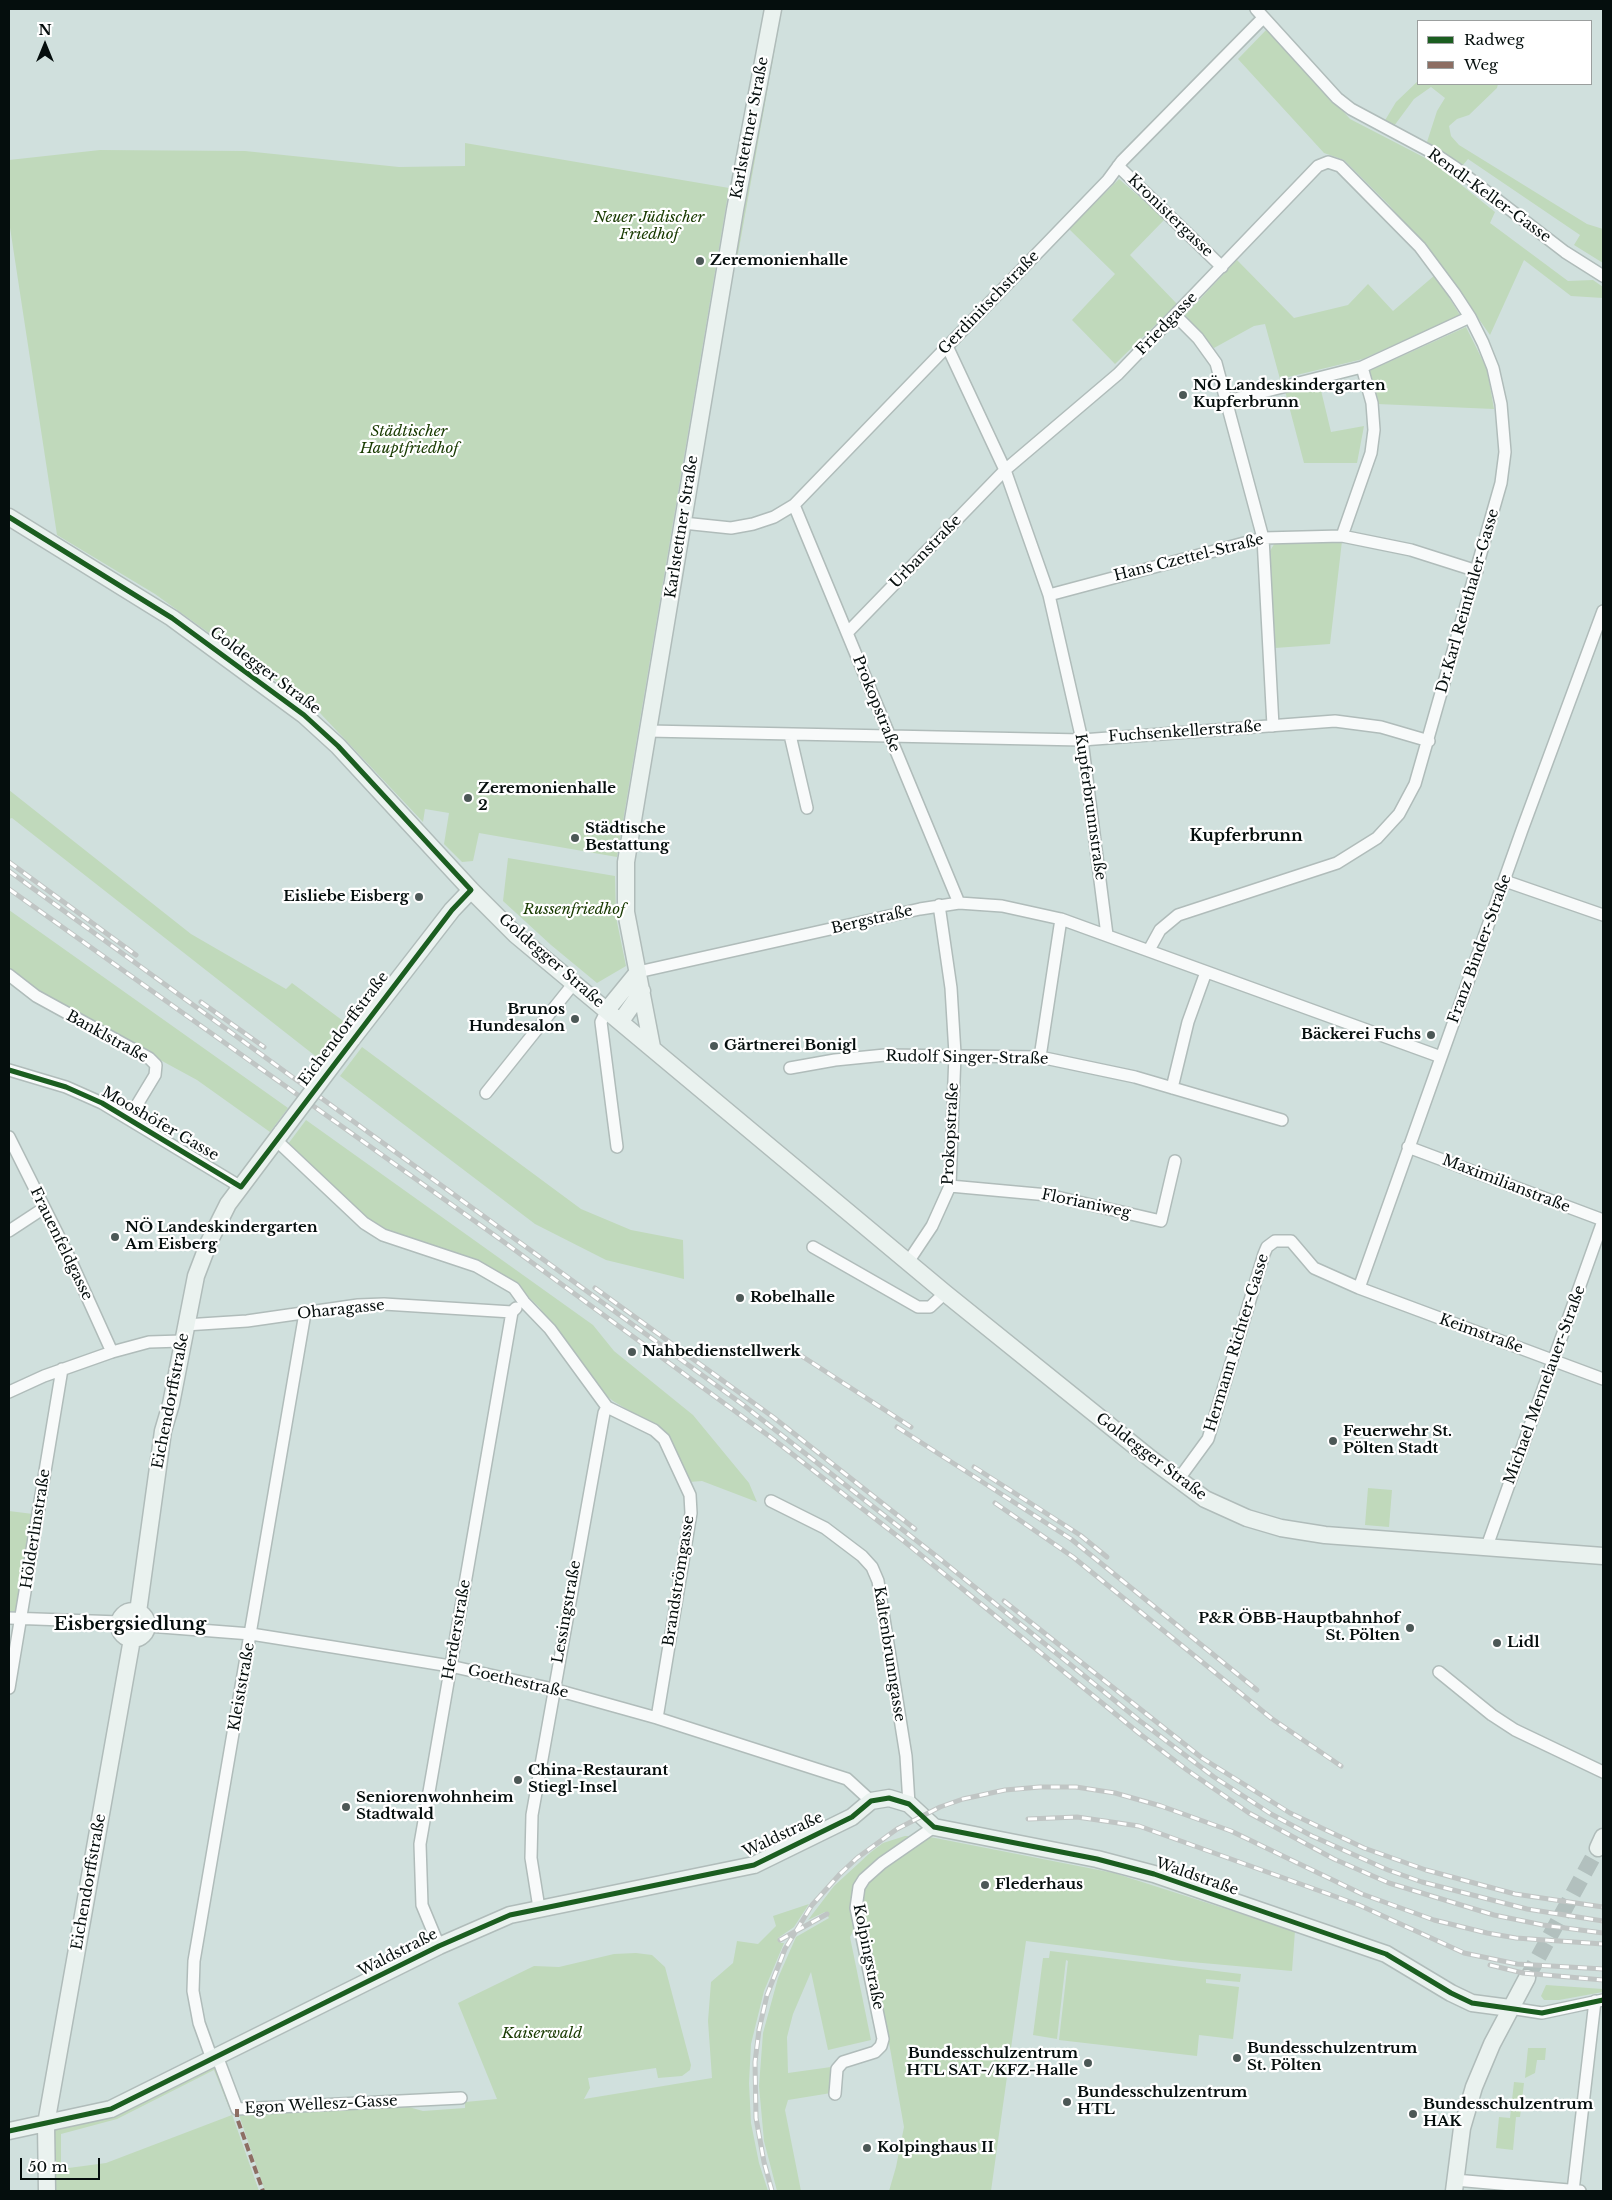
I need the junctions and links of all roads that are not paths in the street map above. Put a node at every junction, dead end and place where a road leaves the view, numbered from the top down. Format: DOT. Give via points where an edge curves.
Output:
graph roads {
  1 [pos="773,9"];
  2 [pos="1259,13"];
  3 [pos="1118,166"];
  4 [pos="1318,166"];
  5 [pos="1222,267"];
  6 [pos="1603,276"];
  7 [pos="1176,316"];
  8 [pos="1470,317"];
  9 [pos="948,346"];
  10 [pos="1362,367"];
  11 [pos="1227,401"];
  12 [pos="1005,470"];
  13 [pos="794,505"];
  14 [pos="9,518"];
  15 [pos="683,523"];
  16 [pos="1342,536"];
  17 [pos="1263,538"];
  18 [pos="1477,572"];
  19 [pos="1049,595"];
  20 [pos="1603,611"];
  21 [pos="847,633"];
  22 [pos="1274,726"];
  23 [pos="648,732"];
  24 [pos="790,735"];
  25 [pos="889,737"];
  26 [pos="1082,740"];
  27 [pos="1429,741"];
  28 [pos="807,808"];
  29 [pos="1505,881"];
  30 [pos="471,890"];
  31 [pos="959,904"];
  32 [pos="939,905"];
  33 [pos="1603,915"];
  34 [pos="1061,919"];
  35 [pos="1107,935"];
  36 [pos="1149,950"];
  37 [pos="638,972"];
  38 [pos="1206,972"];
  39 [pos="9,975"];
  40 [pos="574,983"];
  41 [pos="642,991"];
  42 [pos="607,1010"];
  43 [pos="621,1021"];
  44 [pos="652,1047"];
  45 [pos="954,1054"];
  46 [pos="1040,1057"];
  47 [pos="1441,1057"];
  48 [pos="790,1068"];
  49 [pos="9,1070"];
  50 [pos="1172,1088"];
  51 [pos="486,1093"];
  52 [pos="129,1118"];
  53 [pos="1282,1120"];
  54 [pos="279,1136"];
  55 [pos="9,1137"];
  56 [pos="617,1146"];
  57 [pos="1408,1147"];
  58 [pos="1175,1161"];
  59 [pos="240,1186"];
  60 [pos="950,1186"];
  61 [pos="44,1208"];
  62 [pos="1603,1221"];
  63 [pos="9,1231"];
  64 [pos="814,1247"];
  65 [pos="908,1262"];
  66 [pos="1359,1288"];
  67 [pos="945,1293"];
  68 [pos="524,1302"];
  69 [pos="512,1312"];
  70 [pos="305,1313"];
  71 [pos="184,1333"];
  72 [pos="112,1352"];
  73 [pos="1554,1361"];
  74 [pos="62,1369"];
  75 [pos="1603,1379"];
  76 [pos="9,1392"];
  77 [pos="607,1407"];
  78 [pos="1178,1480"];
  79 [pos="771,1501"];
  80 [pos="1486,1549"];
  81 [pos="1603,1556"];
  82 [pos="138,1612"];
  83 [pos="15,1618"];
  84 [pos="119,1622"];
  85 [pos="148,1626"];
  86 [pos="251,1634"];
  87 [pos="132,1639"];
  88 [pos="450,1666"];
  89 [pos="1439,1672"];
  90 [pos="9,1688"];
  91 [pos="553,1689"];
  92 [pos="657,1718"];
  93 [pos="1603,1772"];
  94 [pos="870,1801"];
  95 [pos="909,1804"];
  96 [pos="934,1828"];
  97 [pos="538,1908"];
  98 [pos="439,1946"];
  99 [pos="1527,1978"];
  100 [pos="1599,2001"];
  101 [pos="1510,2008"];
  102 [pos="215,2058"];
  103 [pos="835,2094"];
  104 [pos="462,2098"];
  105 [pos="46,2124"];
  106 [pos="9,2131"];
  107 [pos="1454,2186"];
  108 [pos="47,2191"];
  109 [pos="1576,2191"];
  1 -- 15 [label="street, Karlstettner Straße" via="735,210"];
  2 -- 3 [label="street, Gerdinitschstraße"];
  2 -- 6 [label="street, Rendl-Keller-Gasse" via="1351,109 1435,154 1565,252"];
  3 -- 5 [label="street, Kronistergasse"];
  3 -- 9 [label="street, Gerdinitschstraße" via="1102,187"];
  4 -- 5 [label="street, Friedgasse"];
  4 -- 8 [label="street, Dr.Karl Reinthaler-Gasse" via="1328,162 1340,166 1420,248"];
  5 -- 7 [label="street, Friedgasse"];
  7 -- 11 [label="street" via="1216,363"];
  7 -- 12 [label="street, Friedgasse" via="1118,374"];
  8 -- 10 [label="street"];
  8 -- 18 [label="street, Dr.Karl Reinthaler-Gasse" via="1493,368 1501,404 1505,452 1502,483"];
  9 -- 12 [label="street, Kupferbrunnstraße"];
  9 -- 13 [label="street, Gerdinitschstraße"];
  10 -- 11 [label="street"];
  10 -- 16 [label="street" via="1372,403 1374,430 1371,453"];
  11 -- 17 [label="street"];
  12 -- 19 [label="street, Kupferbrunnstraße"];
  12 -- 21 [label="street, Urbanstraße"];
  13 -- 15 [label="street, Gerdinitschstraße" via="774,517 732,528"];
  13 -- 21 [label="street, Prokopstraße"];
  14 -- 30 [label="street, Goldegger Straße" via="172,618 304,715 338,746"];
  15 -- 23 [label="street, Karlstettner Straße"];
  16 -- 17 [label="street, Hans Czettel-Straße"];
  16 -- 18 [label="street, Hans Czettel-Straße" via="1411,550"];
  17 -- 19 [label="street, Hans Czettel-Straße"];
  17 -- 22 [label="street"];
  18 -- 27 [label="street, Dr.Karl Reinthaler-Gasse"];
  19 -- 26 [label="street, Kupferbrunnstraße"];
  20 -- 29 [label="street, Franz Binder-Straße"];
  21 -- 25 [label="street, Prokopstraße"];
  22 -- 26 [label="street, Fuchsenkellerstraße"];
  22 -- 27 [label="street, Fuchsenkellerstraße" via="1335,721 1381,727"];
  23 -- 24 [label="street, Fuchsenkellerstraße"];
  23 -- 37 [label="street, Karlstettner Straße" via="626,862 626,912"];
  24 -- 25 [label="street, Fuchsenkellerstraße"];
  24 -- 28 [label="street"];
  25 -- 26 [label="street, Fuchsenkellerstraße"];
  25 -- 31 [label="street, Prokopstraße"];
  26 -- 35 [label="street, Kupferbrunnstraße"];
  27 -- 36 [label="street, Dr.Karl Reinthaler-Gasse" via="1415,784 1399,814 1377,838 1337,863 1178,915 1160,930"];
  29 -- 33 [label="street"];
  29 -- 47 [label="street, Franz Binder-Straße"];
  30 -- 40 [label="street, Goldegger Straße" via="516,934"];
  30 -- 54 [label="street, Eichendorffstraße, bridge" via="452,910"];
  31 -- 32 [label="street, Bergstraße"];
  31 -- 34 [label="street, Bergstraße" via="1002,906"];
  32 -- 37 [label="street, Bergstraße"];
  32 -- 45 [label="street, Prokopstraße" via="951,988"];
  34 -- 35 [label="street, Bergstraße"];
  34 -- 46 [label="street"];
  35 -- 36 [label="street"];
  36 -- 38 [label="street"];
  37 -- 41 [label="street, Karlstettner Straße"];
  37 -- 42 [label="street"];
  38 -- 47 [label="street"];
  38 -- 50 [label="street" via="1188,1022"];
  39 -- 52 [label="street, Banklstraße" via="36,996 149,1058 156,1065 155,1075"];
  40 -- 42 [label="street, Goldegger Straße"];
  40 -- 51 [label="street"];
  41 -- 43 [label="street"];
  41 -- 44 [label="street, Karlstettner Straße"];
  42 -- 43 [label="street, Goldegger Straße"];
  42 -- 56 [label="street, Goldegger Straße" via="600,1022"];
  43 -- 44 [label="street, Goldegger Straße"];
  44 -- 65 [label="street, Goldegger Straße"];
  45 -- 46 [label="street, Rudolf Singer-Straße"];
  45 -- 48 [label="street, Rudolf Singer-Straße" via="885,1055"];
  45 -- 60 [label="street, Prokopstraße"];
  46 -- 50 [label="street, Rudolf Singer-Straße" via="1111,1071"];
  47 -- 57 [label="street, Franz Binder-Straße"];
  49 -- 52 [label="street, Mooshöfer Gasse" via="66,1086"];
  50 -- 53 [label="street, Rudolf Singer-Straße"];
  52 -- 59 [label="street, Mooshöfer Gasse"];
  54 -- 59 [label="street, Eichendorffstraße"];
  54 -- 68 [label="street" via="364,1223 383,1235 476,1266 514,1288"];
  55 -- 61 [label="street, Frauenfeldgasse"];
  57 -- 62 [label="street, Maximilianstraße"];
  57 -- 66 [label="street, Franz Binder-Straße"];
  58 -- 60 [label="street, Florianiweg" via="1161,1221 1048,1195"];
  59 -- 71 [label="street, Eichendorffstraße" via="202,1258"];
  60 -- 65 [label="street, Prokopstraße" via="932,1226"];
  61 -- 63 [label="street"];
  61 -- 72 [label="street, Frauenfeldgasse"];
  62 -- 73 [label="street, Michael Memelauer-Straße"];
  64 -- 67 [label="street" via="918,1307 930,1307"];
  65 -- 67 [label="street, Goldegger Straße"];
  66 -- 73 [label="street, Keimstraße"];
  66 -- 78 [label="street, Hermann Richter-Gasse" via="1314,1268 1291,1241 1275,1241 1266,1247 1208,1438"];
  67 -- 78 [label="street, Goldegger Straße"];
  68 -- 69 [label="street"];
  68 -- 77 [label="street, Brandströmgasse" via="550,1328"];
  69 -- 70 [label="street, Oharagasse" via="384,1304"];
  69 -- 88 [label="street, Herderstraße"];
  70 -- 71 [label="street, Oharagasse"];
  70 -- 86 [label="street, Kleiststraße"];
  71 -- 72 [label="street, Oharagasse"];
  71 -- 82 [label="street, Eichendorffstraße" via="163,1431"];
  72 -- 74 [label="street, Oharagasse"];
  73 -- 75 [label="street, Keimstraße"];
  73 -- 80 [label="street, Michael Memelauer-Straße"];
  74 -- 76 [label="street, Oharagasse"];
  74 -- 83 [label="street, Hölderlinstraße"];
  77 -- 91 [label="street, Lessingstraße"];
  77 -- 92 [label="street, Brandströmgasse" via="654,1430 664,1439 691,1503"];
  78 -- 80 [label="street, Goldegger Straße" via="1225,1509 1281,1528"];
  79 -- 95 [label="street, Kaltenbrunngasse" via="825,1528 872,1567 878,1581 906,1756"];
  80 -- 81 [label="street, Goldegger Straße"];
  82 -- 84 [label="street" via="127,1612"];
  82 -- 85 [label="street" via="145,1617"];
  83 -- 84 [label="street"];
  83 -- 90 [label="street, Hölderlinstraße"];
  84 -- 87 [label="street" via="122,1634"];
  85 -- 86 [label="street, Goethestraße"];
  85 -- 87 [label="street" via="143,1636"];
  86 -- 88 [label="street, Goethestraße"];
  86 -- 102 [label="street, Kleiststraße" via="194,1961 193,1992 199,2023"];
  87 -- 105 [label="street, Eichendorffstraße"];
  88 -- 91 [label="street, Goethestraße"];
  88 -- 98 [label="street, Herderstraße" via="420,1844 422,1905"];
  89 -- 93 [label="street" via="1515,1730"];
  91 -- 92 [label="street, Goethestraße"];
  91 -- 97 [label="street, Lessingstraße" via="532,1815 531,1858"];
  92 -- 94 [label="street, Goethestraße" via="847,1778"];
  94 -- 95 [label="street" via="890,1798"];
  94 -- 97 [label="street, Waldstraße" via="852,1817 754,1865"];
  95 -- 96 [label="street"];
  96 -- 101 [label="street, Waldstraße" via="1154,1874 1386,1954 1472,2003"];
  96 -- 103 [label="street, Kolpingstraße" via="882,1863 859,1887 856,1908 883,2043 875,2052 843,2062 837,2069"];
  97 -- 98 [label="street, Waldstraße" via="510,1915"];
  98 -- 102 [label="street, Waldstraße"];
  99 -- 101 [label="street"];
  100 -- 101 [label="street" via="1542,2012"];
  100 -- 109 [label="street"];
  101 -- 107 [label="street" via="1474,2087 1462,2128"];
  102 -- 104 [label="street, Egon Wellesz-Gasse" via="237,2109"];
  102 -- 105 [label="street, Waldstraße" via="111,2109"];
  105 -- 106 [label="street, Waldstraße"];
  105 -- 108 [label="street, Eichendorffstraße"];
  107 -- 109 [label="street"];
}
